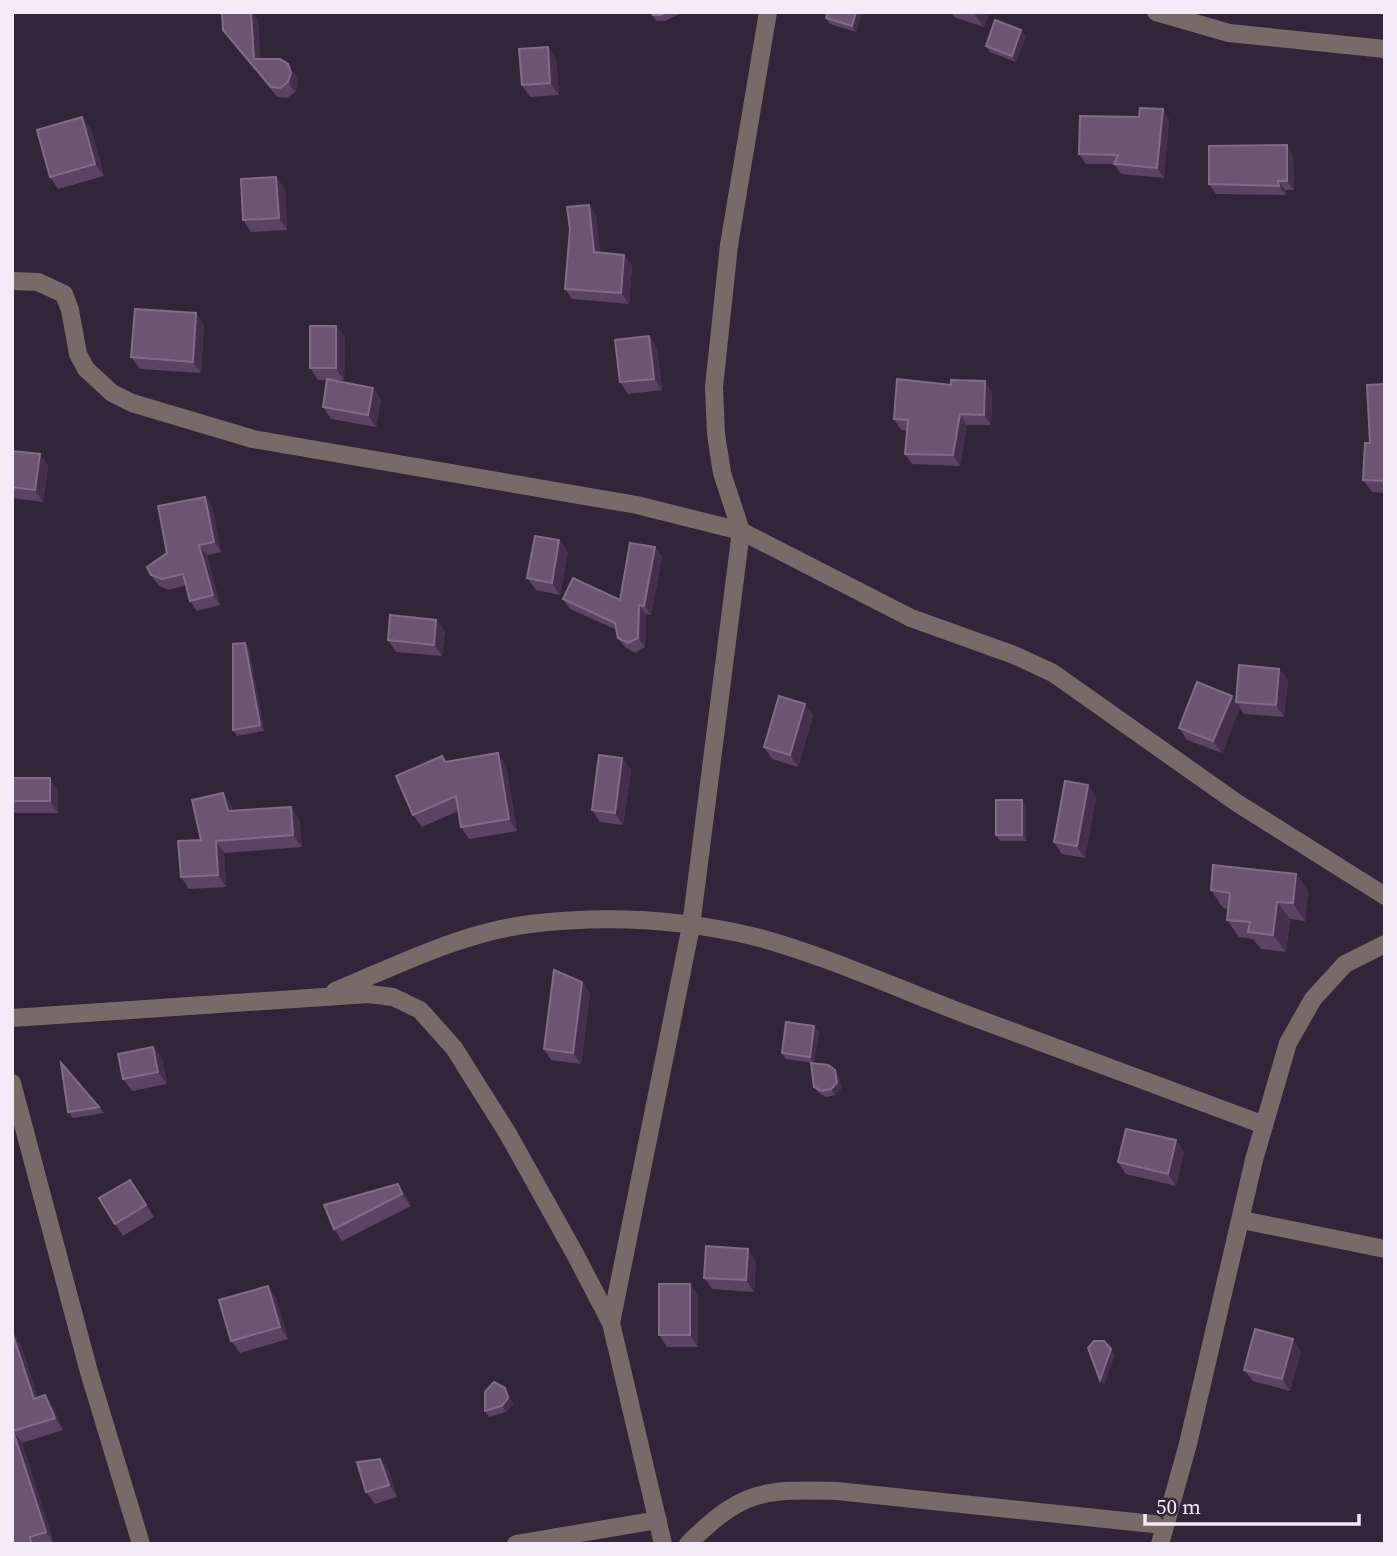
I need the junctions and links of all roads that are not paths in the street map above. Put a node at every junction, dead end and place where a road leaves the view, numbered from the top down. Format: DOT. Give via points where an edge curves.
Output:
graph roads {
  1 [pos="768,12"];
  2 [pos="1156,12"];
  3 [pos="1385,49"];
  4 [pos="12,281"];
  5 [pos="741,531"];
  6 [pos="1385,896"];
  7 [pos="691,926"];
  8 [pos="1385,944"];
  9 [pos="323,996"];
  10 [pos="12,1017"];
  11 [pos="12,1083"];
  12 [pos="1264,1125"];
  13 [pos="1242,1220"];
  14 [pos="1385,1249"];
  15 [pos="611,1324"];
  16 [pos="658,1520"];
  17 [pos="1163,1525"];
  18 [pos="142,1544"];
  19 [pos="516,1544"];
  20 [pos="663,1544"];
  21 [pos="688,1544"];
  22 [pos="1160,1544"];
  1 -- 5 [label="street" via="729,245 715,376 722,473"];
  2 -- 3 [label="street" via="1229,33"];
  4 -- 5 [label="street" via="38,282 64,294 86,369 112,393 160,414 253,439 637,505"];
  5 -- 6 [label="street" via="911,618 1053,673 1237,803"];
  5 -- 7 [label="street"];
  7 -- 9 [label="street" via="591,918 516,926 440,946"];
  7 -- 12 [label="street" via="759,938"];
  7 -- 15 [label="street"];
  8 -- 12 [label="street" via="1345,964 1313,999 1288,1043"];
  9 -- 10 [label="street"];
  9 -- 15 [label="street" via="393,997 420,1010 454,1048 508,1134"];
  11 -- 18 [label="street" via="89,1372"];
  12 -- 13 [label="street"];
  13 -- 14 [label="street"];
  13 -- 17 [label="street" via="1188,1444"];
  15 -- 16 [label="street"];
  16 -- 19 [label="street"];
  16 -- 20 [label="street"];
  17 -- 21 [label="street" via="792,1489 739,1501"];
  17 -- 22 [label="street"];
}
